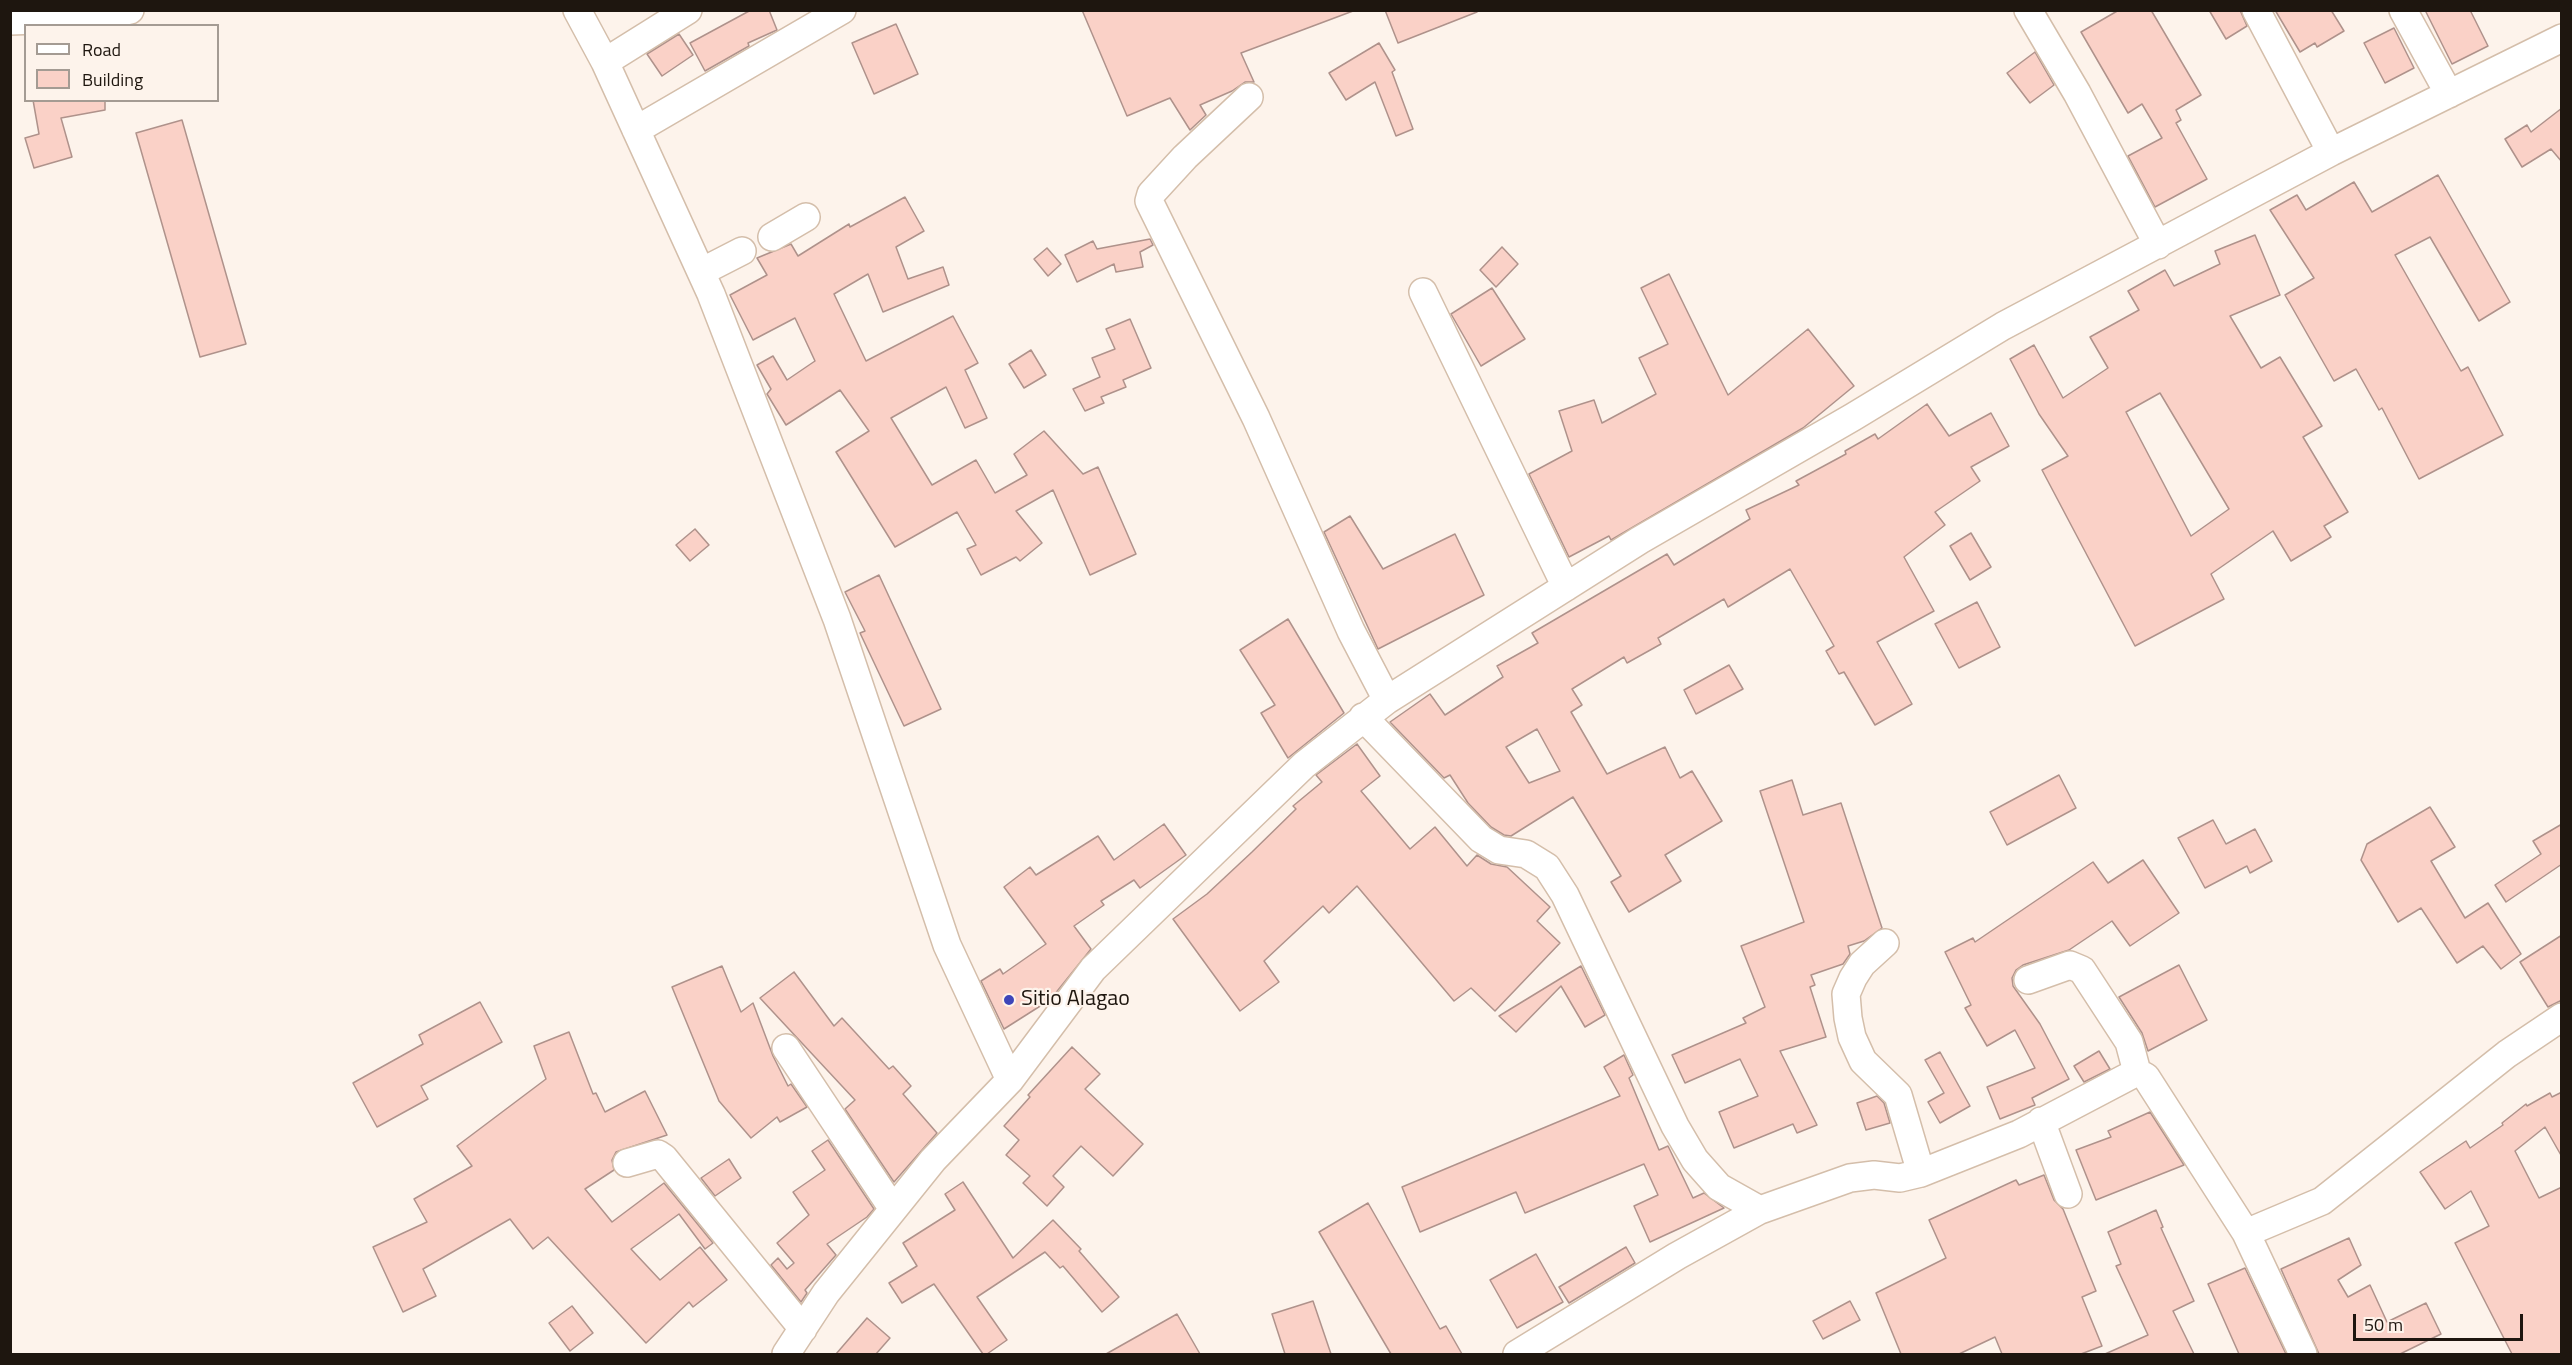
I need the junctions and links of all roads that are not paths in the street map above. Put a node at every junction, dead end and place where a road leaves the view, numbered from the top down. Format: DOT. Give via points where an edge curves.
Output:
graph roads {
  1 [pos="130,10"];
  2 [pos="577,10"];
  3 [pos="688,10"];
  4 [pos="842,10"];
  5 [pos="2028,10"];
  6 [pos="2256,10"];
  7 [pos="2403,10"];
  8 [pos="10,21"];
  9 [pos="2562,38"];
  10 [pos="605,62"];
  11 [pos="2449,94"];
  12 [pos="1249,97"];
  13 [pos="636,130"];
  14 [pos="2331,152"];
  15 [pos="806,217"];
  16 [pos="772,237"];
  17 [pos="2158,245"];
  18 [pos="742,251"];
  19 [pos="701,272"];
  20 [pos="1423,292"];
  21 [pos="1566,587"];
  22 [pos="1387,700"];
  23 [pos="1363,717"];
  24 [pos="1885,942"];
  25 [pos="2028,980"];
  26 [pos="2562,1017"];
  27 [pos="786,1048"];
  28 [pos="2137,1072"];
  29 [pos="1010,1080"];
  30 [pos="2041,1121"];
  31 [pos="627,1163"];
  32 [pos="1921,1173"];
  33 [pos="2068,1194"];
  34 [pos="893,1209"];
  35 [pos="1760,1210"];
  36 [pos="2246,1233"];
  37 [pos="803,1329"];
  38 [pos="786,1354"];
  39 [pos="1517,1354"];
  40 [pos="2303,1354"];
  1 -- 8 [label="street" via="95,18"];
  2 -- 10 [label="street"];
  3 -- 10 [label="street"];
  4 -- 13 [label="street"];
  5 -- 17 [label="street"];
  6 -- 14 [label="street"];
  7 -- 11 [label="street"];
  9 -- 11 [label="street"];
  10 -- 13 [label="street"];
  11 -- 14 [label="street"];
  12 -- 22 [label="street" via="1185,157 1149,201 1256,418 1351,630"];
  13 -- 19 [label="street"];
  14 -- 17 [label="street"];
  15 -- 16 [label="street"];
  17 -- 21 [label="street" via="2003,326"];
  18 -- 19 [label="street"];
  19 -- 29 [label="street" via="837,619 947,945"];
  20 -- 21 [label="street"];
  21 -- 22 [label="street"];
  22 -- 23 [label="street"];
  23 -- 29 [label="street" via="1304,765 1094,969"];
  23 -- 35 [label="street" via="1481,839 1499,850 1526,854 1547,867 1566,895 1675,1126 1695,1160 1719,1187"];
  24 -- 32 [label="street" via="1853,978 1846,994 1848,1018 1863,1061 1898,1095"];
  25 -- 28 [label="street" via="2070,965 2082,970 2129,1042"];
  26 -- 36 [label="street" via="2507,1054 2322,1201"];
  27 -- 34 [label="street"];
  28 -- 30 [label="street"];
  28 -- 36 [label="street" via="2146,1077"];
  29 -- 34 [label="street" via="933,1160"];
  30 -- 32 [label="street" via="2019,1134"];
  30 -- 33 [label="street"];
  31 -- 37 [label="street" via="658,1155 664,1158"];
  32 -- 35 [label="street" via="1900,1178 1850,1178"];
  34 -- 37 [label="street" via="826,1293"];
  35 -- 39 [label="street"];
  36 -- 40 [label="street"];
  37 -- 38 [label="street"];
}
